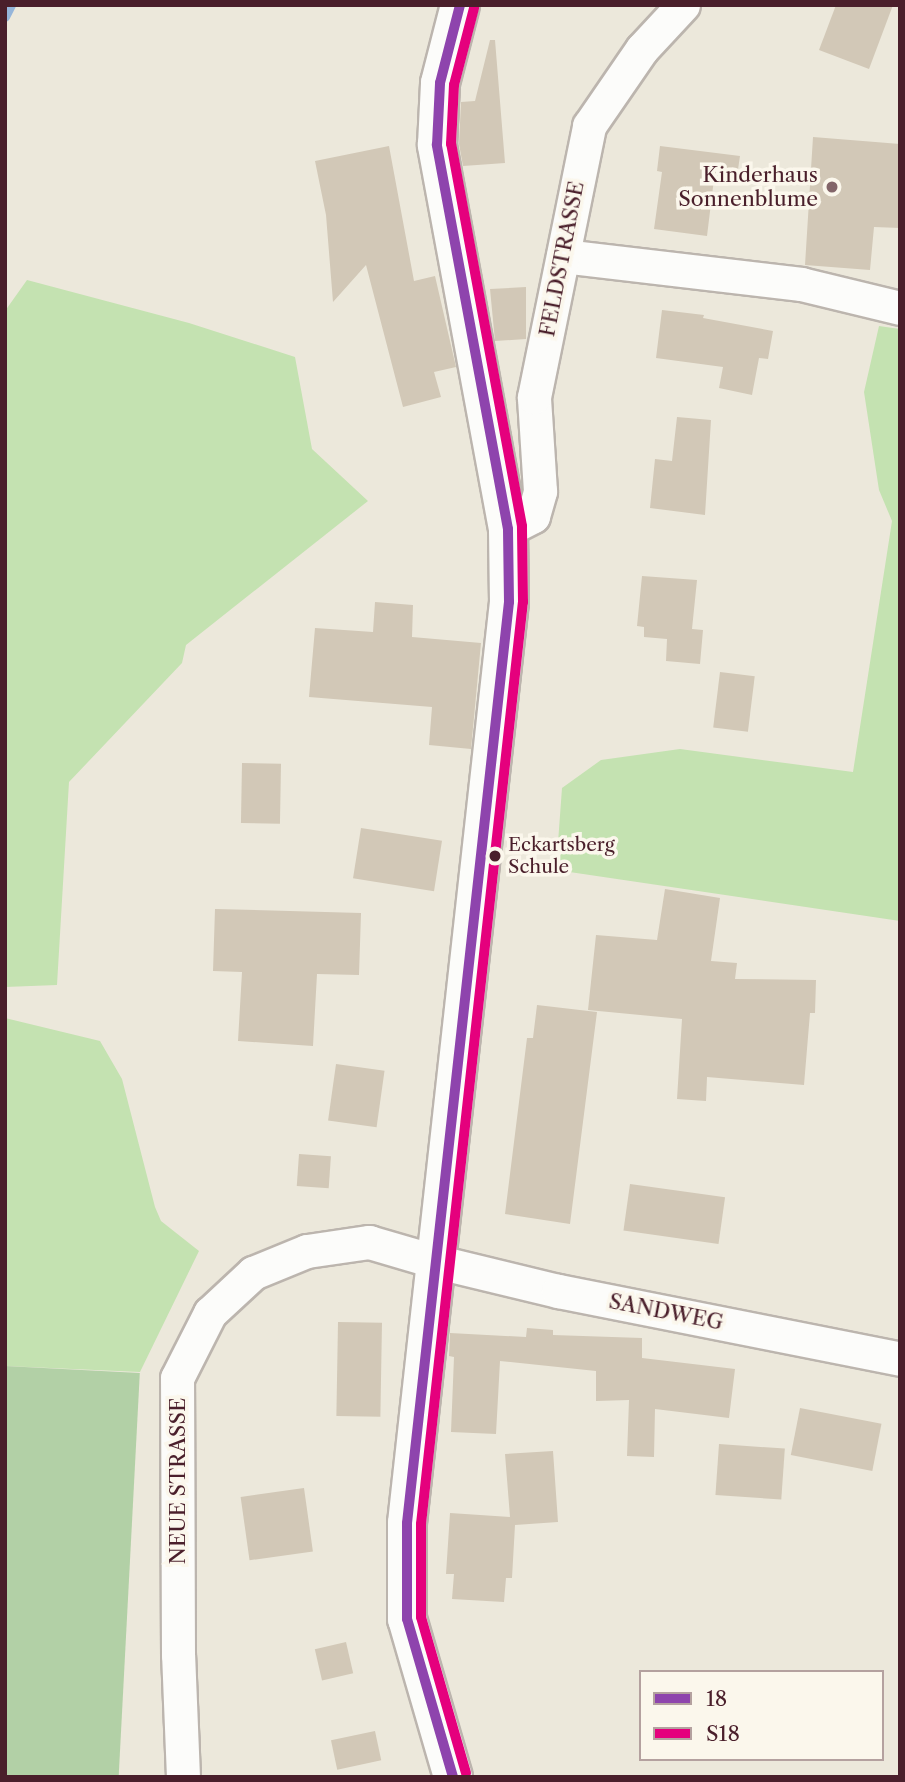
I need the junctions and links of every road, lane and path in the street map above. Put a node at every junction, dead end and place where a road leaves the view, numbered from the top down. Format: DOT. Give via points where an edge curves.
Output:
graph roads {
  1 [pos="460,5"];
  2 [pos="683,5"];
  3 [pos="563,256"];
  4 [pos="900,308"];
  5 [pos="508,530"];
  6 [pos="434,1261"];
  7 [pos="900,1359"];
  8 [pos="184,1777"];
  9 [pos="453,1777"];
  1 -- 5 [label="street" via="439,83 437,145"];
  2 -- 3 [label="street, FELDSTRASSE" via="642,49 589,126"];
  3 -- 4 [label="street" via="801,284"];
  3 -- 5 [label="street, FELDSTRASSE" via="534,397 540,491 533,516"];
  5 -- 6 [label="street" via="509,602"];
  6 -- 7 [label="street, SANDWEG" via="558,1291"];
  6 -- 8 [label="street, NEUE STRASSE" via="369,1242 307,1251 253,1273 210,1313 177,1378 178,1655"];
  6 -- 9 [label="street" via="407,1523 407,1619"];
}
